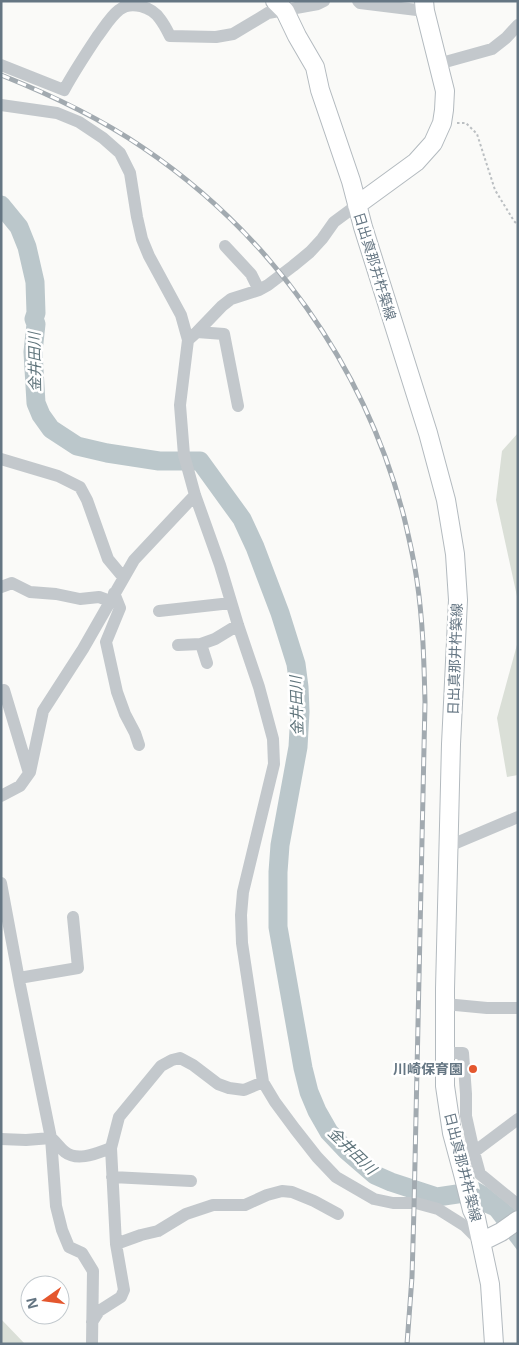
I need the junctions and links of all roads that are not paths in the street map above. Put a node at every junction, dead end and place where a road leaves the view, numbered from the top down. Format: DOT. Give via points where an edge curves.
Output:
graph roads {
  1 [pos="324,1"];
  2 [pos="358,1"];
  3 [pos="280,6"];
  4 [pos="424,6"];
  5 [pos="518,26"];
  6 [pos="438,64"];
  7 [pos="1,65"];
  8 [pos="1,105"];
  9 [pos="357,205"];
  10 [pos="225,246"];
  11 [pos="259,290"];
  12 [pos="193,336"];
  13 [pos="238,406"];
  14 [pos="1,459"];
  15 [pos="194,489"];
  16 [pos="123,577"];
  17 [pos="1,586"];
  18 [pos="112,597"];
  19 [pos="231,603"];
  20 [pos="160,611"];
  21 [pos="238,625"];
  22 [pos="201,644"];
  23 [pos="178,645"];
  24 [pos="207,663"];
  25 [pos="4,690"];
  26 [pos="139,745"];
  27 [pos="29,773"];
  28 [pos="1,796"];
  29 [pos="518,817"];
  30 [pos="449,846"];
  31 [pos="1,883"];
  32 [pos="73,917"];
  33 [pos="19,978"];
  34 [pos="445,1004"];
  35 [pos="518,1008"];
  36 [pos="445,1054"];
  37 [pos="263,1082"];
  38 [pos="518,1119"];
  39 [pos="51,1138"];
  40 [pos="1,1139"];
  41 [pos="110,1148"];
  42 [pos="474,1152"];
  43 [pos="112,1177"];
  44 [pos="191,1181"];
  45 [pos="518,1205"];
  46 [pos="338,1214"];
  47 [pos="518,1220"];
  48 [pos="481,1242"];
  49 [pos="116,1244"];
  50 [pos="92,1323"];
  51 [pos="92,1344"];
  52 [pos="494,1344"];
  1 -- 3 [label="street"];
  2 -- 4 [label="street" via="360,4"];
  3 -- 7 [label="street" via="233,34 216,37 170,36 160,18 148,9 139,5 120,8 64,90"];
  3 -- 9 [label="main road, 日出真那井杵築線" via="315,67"];
  4 -- 6 [label="main road"];
  5 -- 6 [label="street" via="492,49"];
  6 -- 9 [label="main road" via="445,91 444,110 433,142 416,162"];
  8 -- 12 [label="street" via="57,113 78,122 120,153 130,173 142,239"];
  9 -- 11 [label="street" via="334,222 310,252"];
  9 -- 30 [label="main road, 日出真那井杵築線" via="428,433 446,500 455,554 458,600"];
  10 -- 11 [label="street" via="251,274"];
  11 -- 12 [label="street" via="222,306"];
  12 -- 13 [label="street" via="224,334"];
  12 -- 15 [label="street" via="180,405 184,455"];
  14 -- 16 [label="street" via="58,476 80,488 88,500 108,559"];
  15 -- 16 [label="street"];
  15 -- 19 [label="street"];
  16 -- 18 [label="street"];
  17 -- 18 [label="street" via="12,583 30,592 80,599"];
  18 -- 26 [label="street" via="120,608 106,642 117,692"];
  18 -- 27 [label="street" via="43,712"];
  19 -- 20 [label="street"];
  19 -- 21 [label="street"];
  21 -- 22 [label="street"];
  21 -- 37 [label="street" via="273,739 274,764 243,892 241,915 242,943"];
  22 -- 23 [label="street"];
  22 -- 24 [label="street"];
  25 -- 27 [label="street"];
  27 -- 28 [label="street" via="20,786"];
  29 -- 30 [label="street"];
  30 -- 34 [label="main road, 日出真那井杵築線"];
  31 -- 33 [label="street"];
  32 -- 33 [label="street" via="78,968"];
  33 -- 39 [label="street"];
  34 -- 35 [label="street"];
  34 -- 36 [label="main road, 日出真那井杵築線"];
  36 -- 42 [label="street" via="463,1053 466,1116"];
  36 -- 48 [label="main road, 日出真那井杵築線" via="445,1086 452,1133"];
  37 -- 41 [label="street" via="244,1090 229,1088 180,1058 172,1060 161,1066 119,1117"];
  37 -- 48 [label="street" via="295,1129 336,1177 374,1199 416,1203 438,1209 465,1226"];
  38 -- 42 [label="street"];
  39 -- 40 [label="street"];
  39 -- 41 [label="street" via="67,1154 79,1157"];
  39 -- 50 [label="street" via="56,1206 62,1230 69,1247 82,1252 93,1271"];
  41 -- 43 [label="street"];
  42 -- 45 [label="street" via="480,1174"];
  43 -- 44 [label="street"];
  43 -- 49 [label="street"];
  46 -- 49 [label="street" via="314,1201 282,1191 245,1205 213,1205 186,1214 158,1231"];
  47 -- 48 [label="main road"];
  48 -- 52 [label="main road, 日出真那井杵築線" via="490,1284"];
  49 -- 50 [label="street" via="124,1290 121,1297 99,1312"];
  50 -- 51 [label="street"];
}
